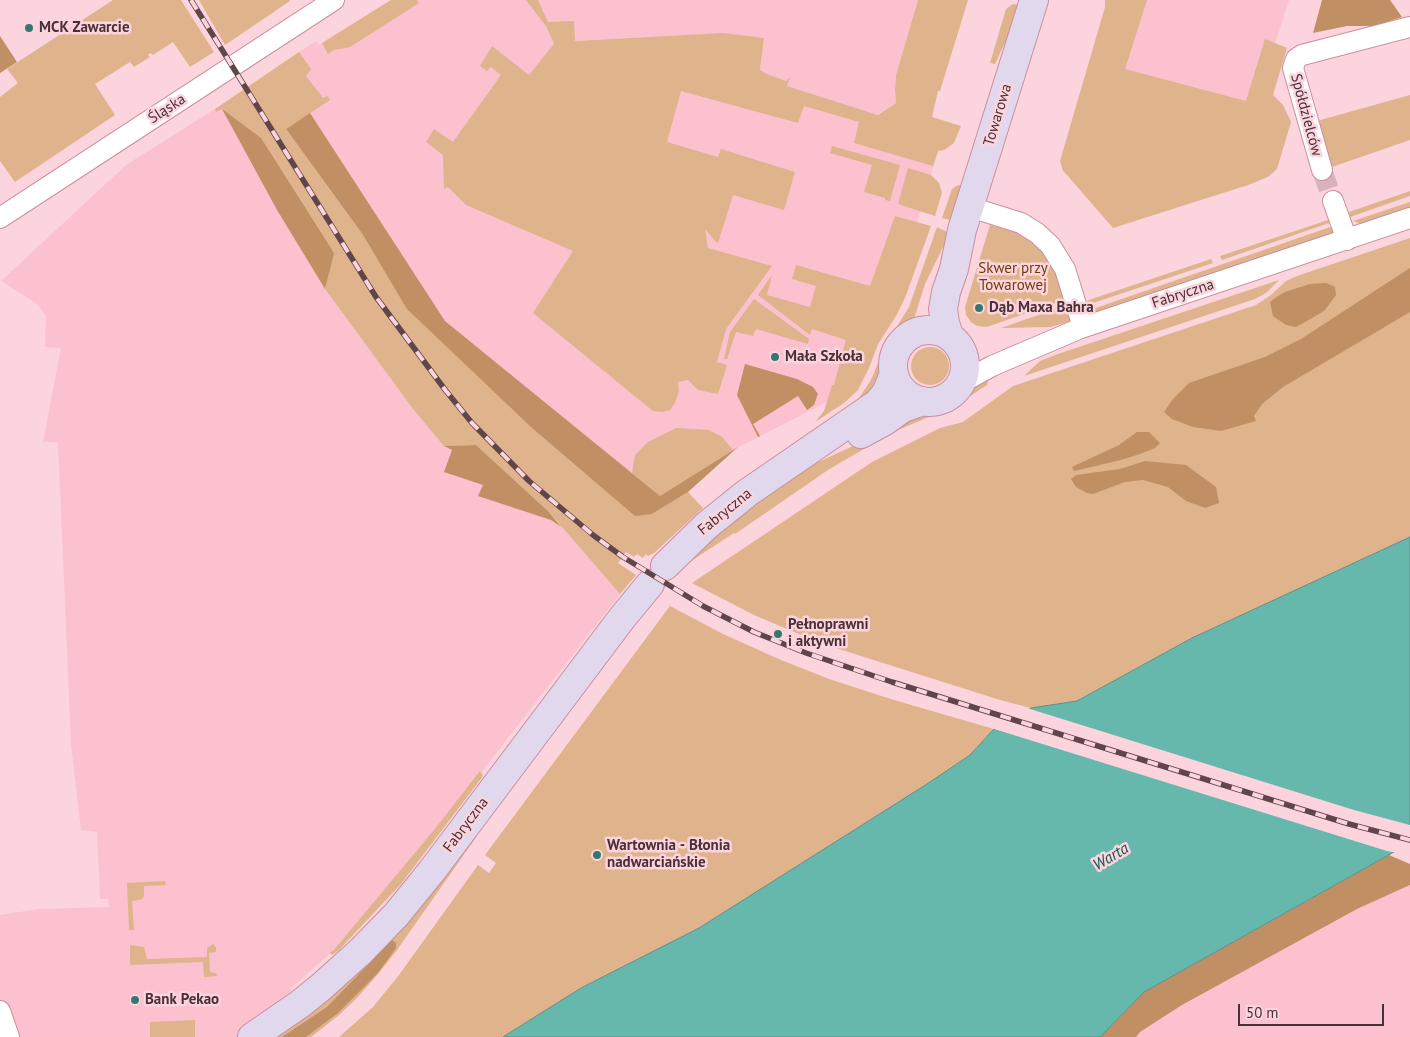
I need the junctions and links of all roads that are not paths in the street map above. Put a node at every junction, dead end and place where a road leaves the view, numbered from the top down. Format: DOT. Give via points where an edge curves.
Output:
graph roads {
  1 [pos="334,0"];
  2 [pos="1034,0"];
  3 [pos="1410,27"];
  4 [pos="1322,170"];
  5 [pos="1333,201"];
  6 [pos="0,218"];
  7 [pos="1410,218"];
  8 [pos="966,219"];
  9 [pos="1347,240"];
  10 [pos="1083,327"];
  11 [pos="911,334"];
  12 [pos="949,335"];
  13 [pos="894,374"];
  14 [pos="961,383"];
  15 [pos="923,401"];
  16 [pos="790,465"];
  17 [pos="0,1011"];
  18 [pos="9,1037"];
  19 [pos="252,1037"];
  1 -- 6 [label="street, Śląska"];
  2 -- 8 [label="street, Towarowa"];
  3 -- 4 [label="street, Spółdzielców" via="1296,60 1293,68"];
  5 -- 9 [label="street"];
  7 -- 9 [label="street, Fabryczna"];
  8 -- 10 [label="street" via="1021,223 1050,245 1065,269"];
  8 -- 11 [label="street, Towarowa" via="937,269 922,318"];
  8 -- 12 [label="street, Towarowa" via="943,309"];
  9 -- 10 [label="street, Fabryczna"];
  10 -- 14 [label="street, Fabryczna" via="992,366"];
  11 -- 12 [label="street" via="930,329"];
  11 -- 13 [label="street" via="896,351"];
  12 -- 14 [label="street" via="958,343 965,359"];
  13 -- 15 [label="street" via="903,391"];
  13 -- 16 [label="street, Fabryczna" via="878,403"];
  14 -- 15 [label="street" via="946,397 933,402"];
  15 -- 16 [label="street, Fabryczna" via="903,408 867,432"];
  16 -- 19 [label="street, Fabryczna" via="727,508 685,545 622,618 396,915 321,987"];
  17 -- 18 [label="street"];
}
